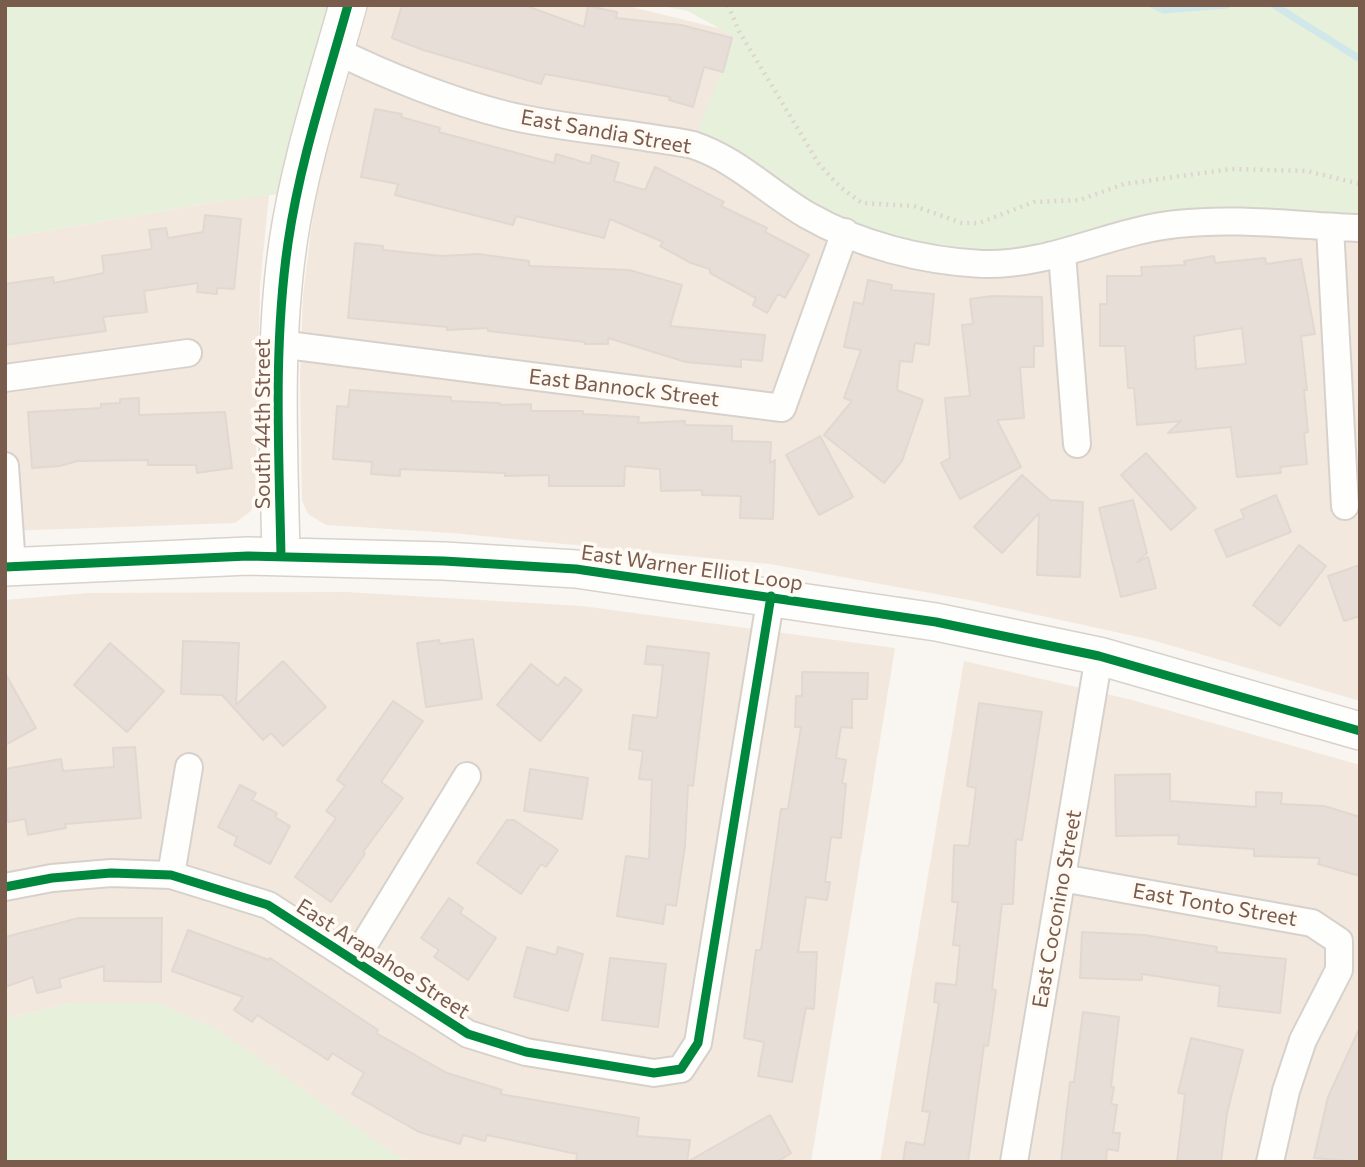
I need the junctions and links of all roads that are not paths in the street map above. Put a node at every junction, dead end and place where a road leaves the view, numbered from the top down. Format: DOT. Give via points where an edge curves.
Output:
graph roads {
  1 [pos="348,5"];
  2 [pos="335,50"];
  3 [pos="1330,227"];
  4 [pos="1360,228"];
  5 [pos="845,232"];
  6 [pos="1062,254"];
  7 [pos="279,344"];
  8 [pos="188,353"];
  9 [pos="5,378"];
  10 [pos="1077,444"];
  11 [pos="5,466"];
  12 [pos="1345,506"];
  13 [pos="281,557"];
  14 [pos="8,567"];
  15 [pos="771,596"];
  16 [pos="1100,656"];
  17 [pos="1360,731"];
  18 [pos="189,767"];
  19 [pos="467,776"];
  20 [pos="171,875"];
  21 [pos="1062,878"];
  22 [pos="5,887"];
  23 [pos="354,961"];
  24 [pos="1014,1162"];
  25 [pos="1270,1162"];
  1 -- 2 [label="main road, South 44th Street"];
  2 -- 5 [label="street, East Sandia Street" via="375,70 506,115 692,145 721,158 808,216"];
  2 -- 7 [label="main road, South 44th Street" via="305,153 288,244"];
  3 -- 4 [label="street, East Sandia Street"];
  3 -- 6 [label="street, East Sandia Street" via="1241,221 1176,224 1117,235"];
  3 -- 12 [label="street"];
  5 -- 6 [label="street, East Sandia Street" via="876,246 983,264"];
  5 -- 7 [label="street, East Bannock Street" via="782,408"];
  6 -- 10 [label="street"];
  7 -- 13 [label="main road, South 44th Street"];
  8 -- 9 [label="street"];
  11 -- 14 [label="street"];
  13 -- 14 [label="main road, East Warner Elliot Loop"];
  13 -- 15 [label="main road, East Warner Elliot Loop" via="576,569"];
  15 -- 16 [label="main road, East Warner Elliot Loop" via="936,622"];
  15 -- 23 [label="street, East Arapahoe Street" via="698,1043 681,1069 654,1073 526,1052 468,1034"];
  16 -- 17 [label="main road, East Warner Elliot Loop"];
  16 -- 21 [label="street, East Coconino Street"];
  18 -- 20 [label="street"];
  19 -- 23 [label="street"];
  20 -- 22 [label="street, East Arapahoe Street" via="111,873"];
  20 -- 23 [label="street, East Arapahoe Street" via="268,905"];
  21 -- 24 [label="street, East Coconino Street"];
  21 -- 25 [label="street, East Tonto Street" via="1312,923 1339,941 1339,970 1303,1040"];
}
